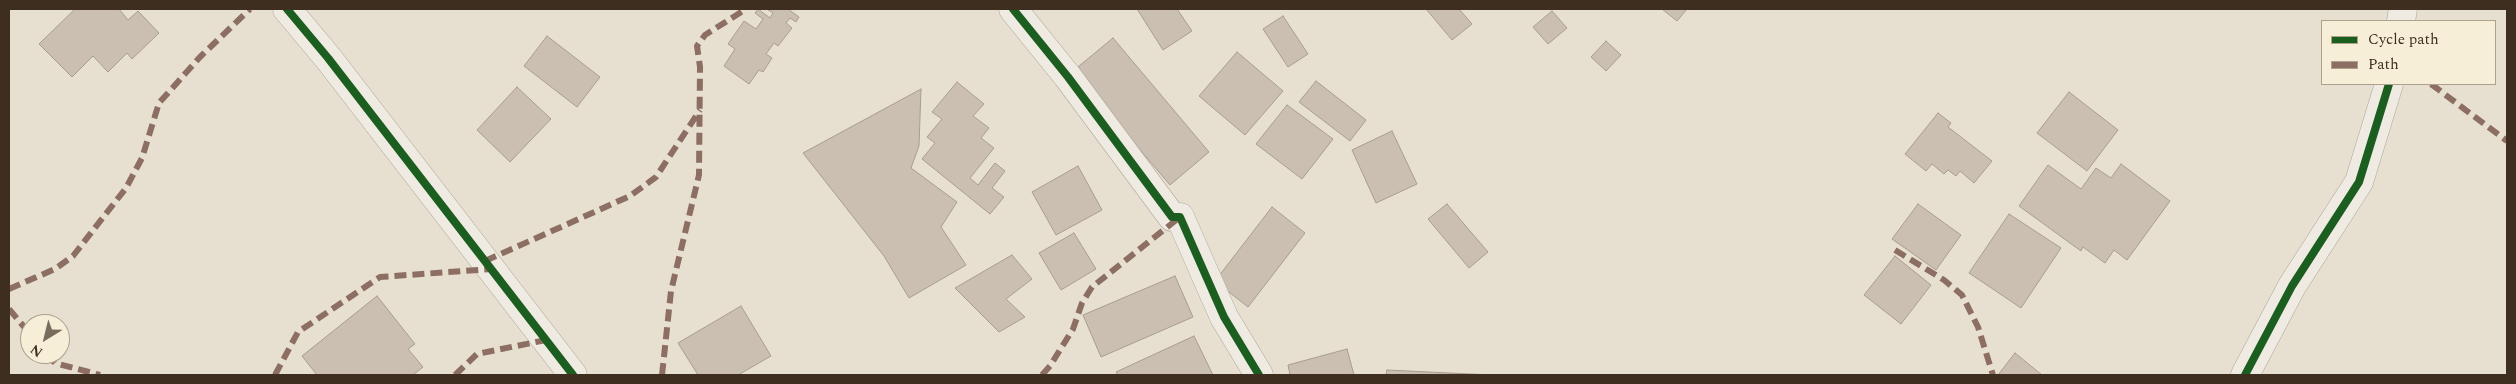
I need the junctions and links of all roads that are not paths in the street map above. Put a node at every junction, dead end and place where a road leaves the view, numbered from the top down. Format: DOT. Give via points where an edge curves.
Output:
graph roads {
  1 [pos="287,9"];
  2 [pos="1013,9"];
  3 [pos="2389,85"];
  4 [pos="573,375"];
  5 [pos="1260,375"];
  6 [pos="2245,375"];
  1 -- 4 [label="street"];
  2 -- 5 [label="street" via="1068,76 1172,217 1180,217 1224,317"];
  3 -- 6 [label="street" via="2359,182 2292,286"];
}
